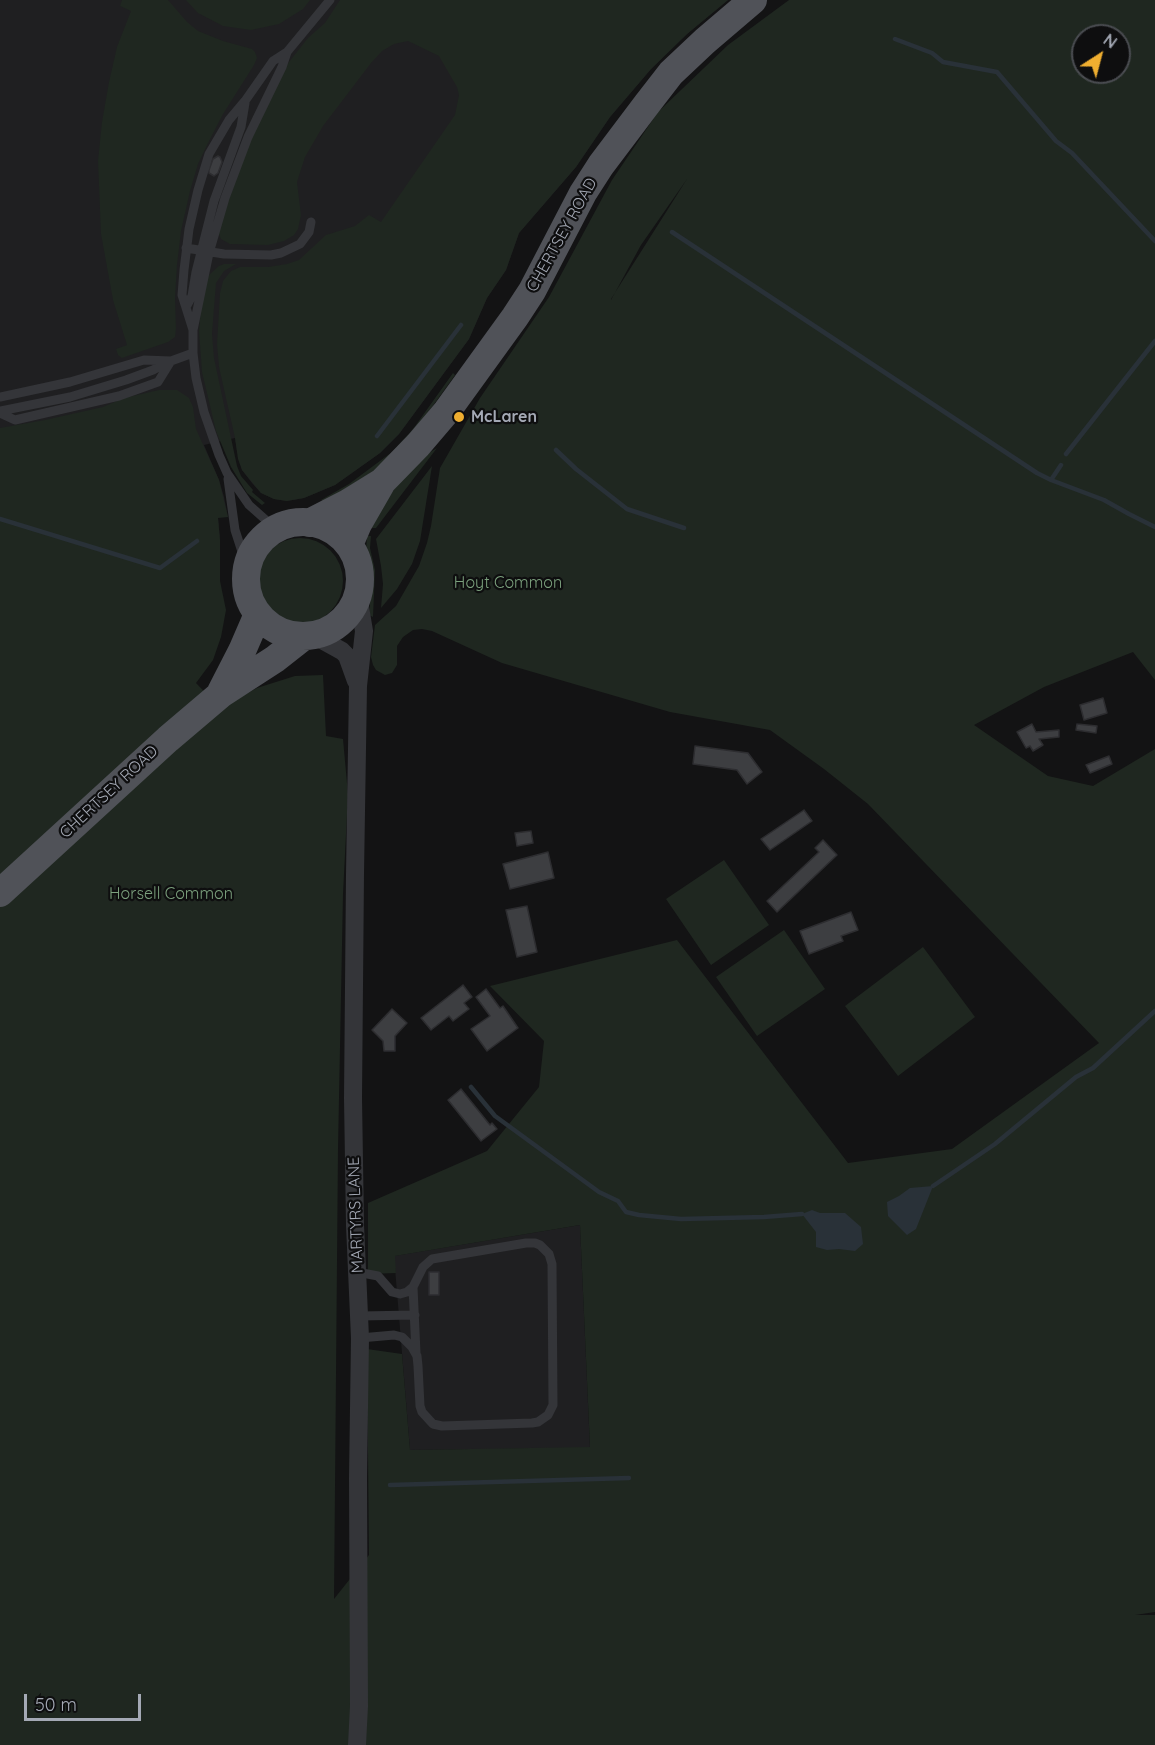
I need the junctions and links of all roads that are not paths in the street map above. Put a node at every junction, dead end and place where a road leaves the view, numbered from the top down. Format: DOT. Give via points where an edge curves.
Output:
graph roads {
  1 [pos="330,0"];
  2 [pos="753,0"];
  3 [pos="286,52"];
  4 [pos="245,101"];
  5 [pos="311,222"];
  6 [pos="186,248"];
  7 [pos="205,252"];
  8 [pos="186,308"];
  9 [pos="193,330"];
  10 [pos="193,353"];
  11 [pos="171,361"];
  12 [pos="23,392"];
  13 [pos="0,397"];
  14 [pos="26,406"];
  15 [pos="0,412"];
  16 [pos="227,473"];
  17 [pos="382,482"];
  18 [pos="309,523"];
  19 [pos="276,529"];
  20 [pos="349,545"];
  21 [pos="248,567"];
  22 [pos="358,595"];
  23 [pos="258,614"];
  24 [pos="308,636"];
  25 [pos="358,686"];
  26 [pos="220,694"];
  27 [pos="0,893"];
  28 [pos="357,1272"];
  29 [pos="413,1287"];
  30 [pos="415,1315"];
  31 [pos="360,1316"];
  32 [pos="360,1338"];
  33 [pos="417,1356"];
  34 [pos="357,1745"];
  1 -- 3 [label="lane"];
  2 -- 17 [label="main road, CHERTSEY ROAD" via="671,73 647,104 583,193 515,317 447,411"];
  3 -- 4 [label="lane" via="273,61"];
  3 -- 7 [label="lane" via="248,137"];
  4 -- 6 [label="lane" via="209,154"];
  4 -- 7 [label="lane" via="241,126 214,201"];
  5 -- 7 [label="lane" via="300,244 281,253"];
  6 -- 7 [label="lane"];
  6 -- 8 [label="lane" via="182,295"];
  7 -- 8 [label="lane"];
  7 -- 9 [label="lane"];
  8 -- 9 [label="lane"];
  9 -- 10 [label="lane"];
  10 -- 11 [label="lane"];
  10 -- 16 [label="lane" via="204,412"];
  11 -- 12 [label="lane" via="144,360"];
  11 -- 14 [label="lane" via="126,380"];
  11 -- 15 [label="lane" via="158,382 119,396 15,420"];
  12 -- 13 [label="lane"];
  12 -- 14 [label="lane"];
  14 -- 15 [label="lane"];
  16 -- 19 [label="lane" via="249,505"];
  16 -- 21 [label="lane" via="235,530"];
  17 -- 18 [label="main road, CHERTSEY ROAD"];
  17 -- 20 [label="main road, CHERTSEY ROAD"];
  18 -- 19 [label="main road" via="295,522"];
  18 -- 20 [label="main road" via="333,530"];
  19 -- 21 [label="main road" via="261,540"];
  20 -- 22 [label="main road" via="361,577"];
  21 -- 23 [label="main road" via="249,597"];
  22 -- 24 [label="main road" via="338,625"];
  22 -- 25 [label="street, MARTYRS LANE" via="364,631"];
  23 -- 24 [label="main road" via="273,628"];
  23 -- 26 [label="main road, CHERTSEY ROAD"];
  24 -- 25 [label="street, MARTYRS LANE" via="347,656"];
  24 -- 26 [label="main road, CHERTSEY ROAD"];
  25 -- 28 [label="street, MARTYRS LANE" via="353,1098"];
  26 -- 27 [label="main road, CHERTSEY ROAD"];
  28 -- 29 [label="lane" via="378,1276 392,1292 400,1294"];
  28 -- 31 [label="street, MARTYRS LANE"];
  29 -- 30 [label="lane"];
  29 -- 33 [label="lane" via="432,1259 526,1243 544,1249 552,1263 551,1411 544,1419 532,1423 433,1424 420,1406"];
  30 -- 31 [label="lane"];
  30 -- 33 [label="lane"];
  31 -- 32 [label="street, MARTYRS LANE"];
  32 -- 33 [label="lane" via="402,1337"];
  32 -- 34 [label="street, MARTYRS LANE"];
}
